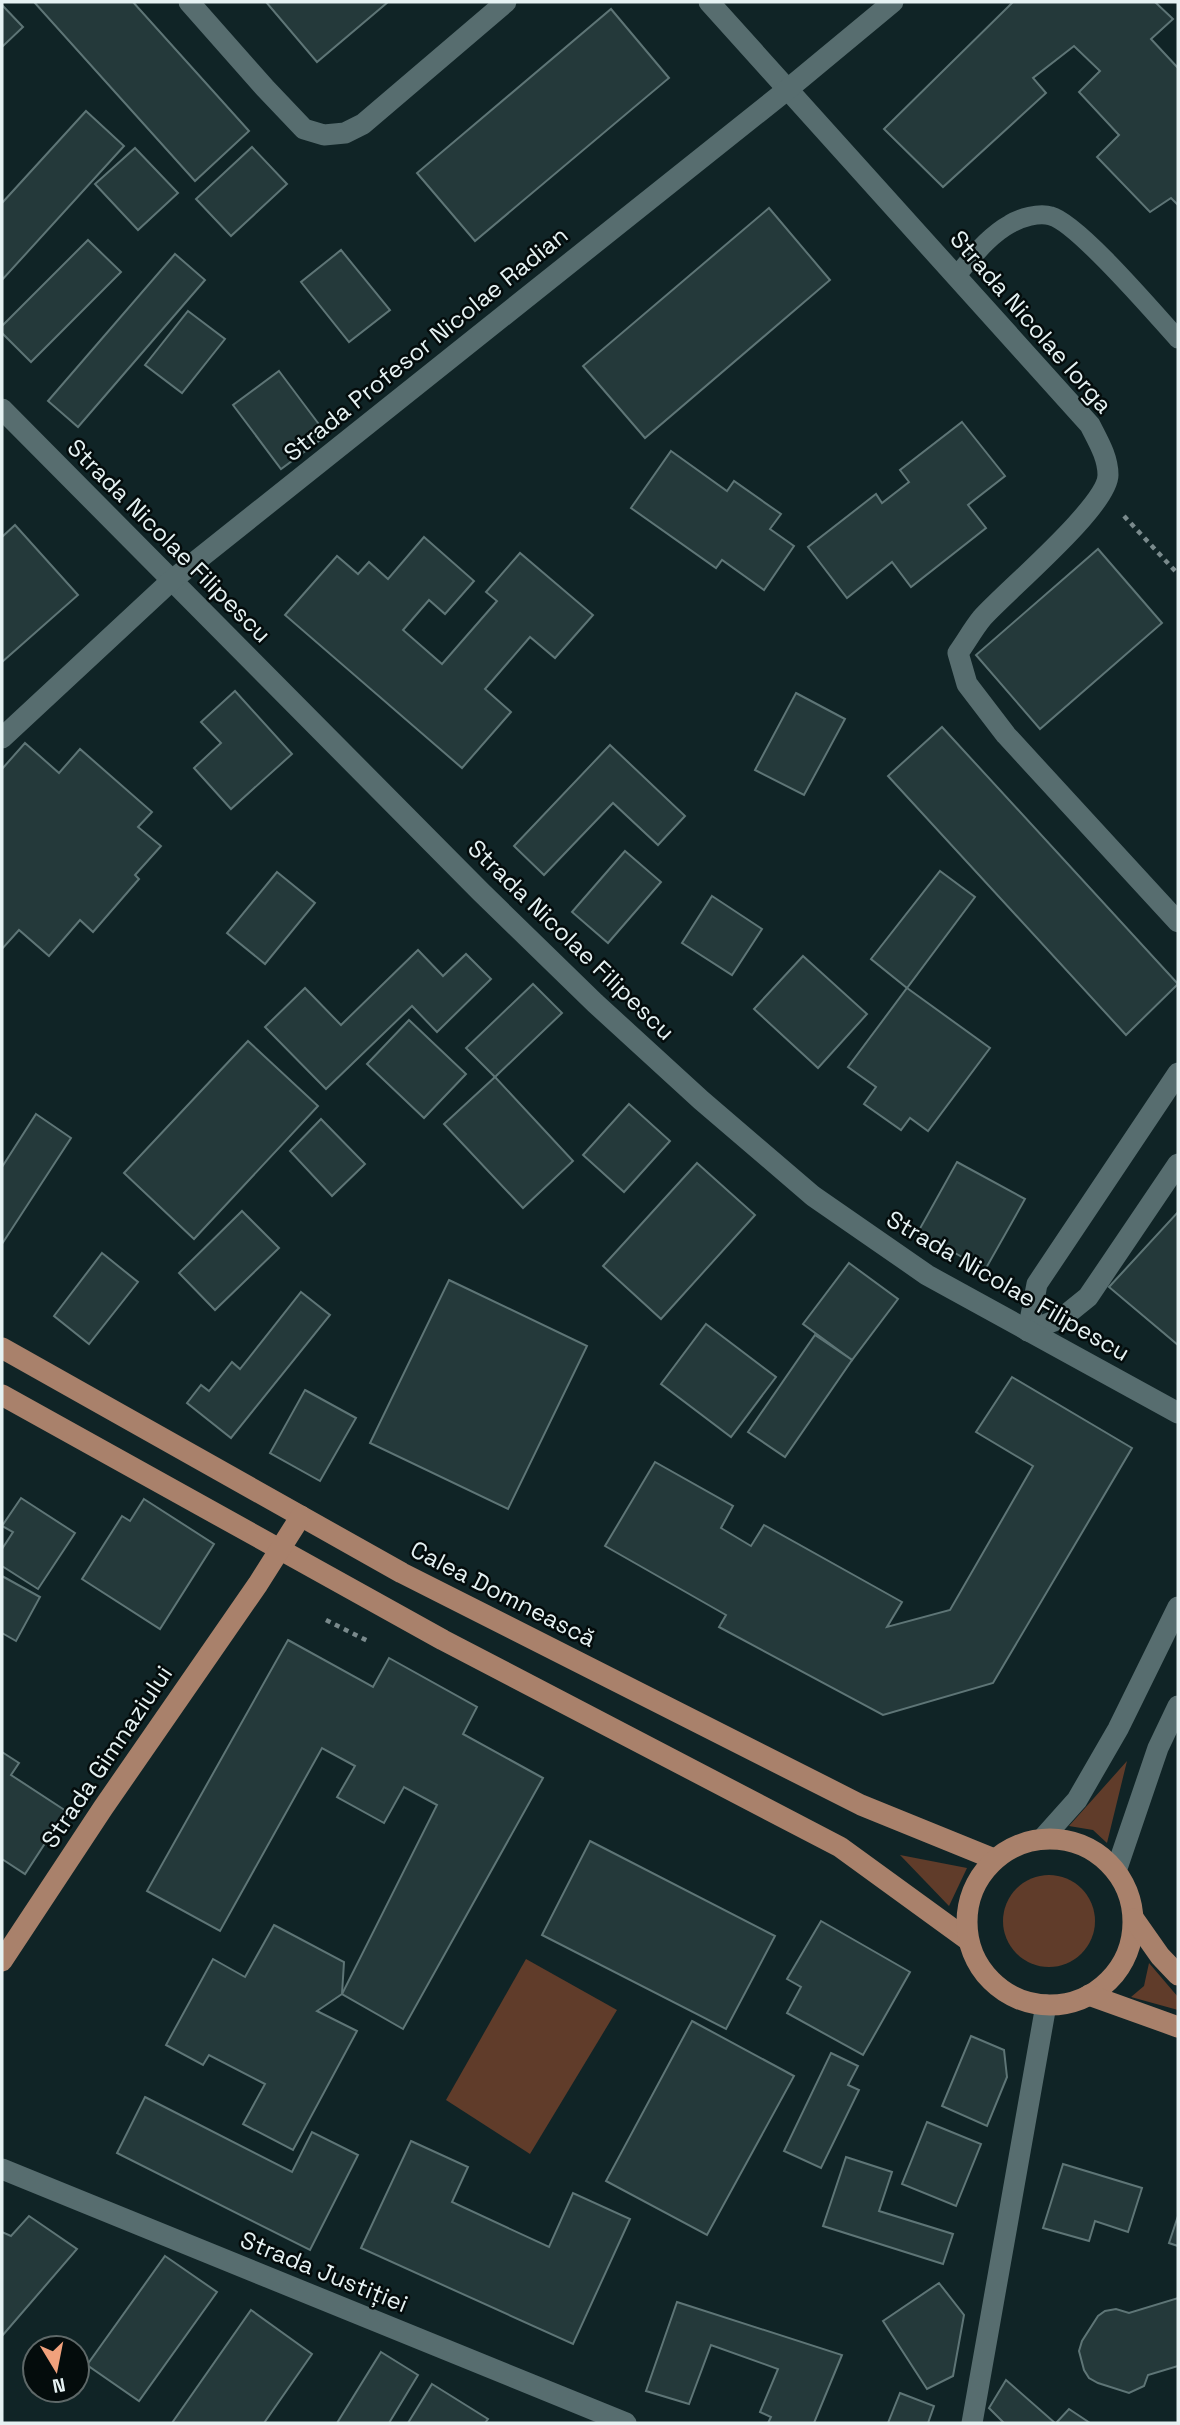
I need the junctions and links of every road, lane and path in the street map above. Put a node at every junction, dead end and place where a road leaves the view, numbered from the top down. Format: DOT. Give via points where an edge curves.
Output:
graph roads {
  1 [pos="189,2"];
  2 [pos="506,2"];
  3 [pos="709,2"];
  4 [pos="893,2"];
  5 [pos="788,89"];
  6 [pos="956,276"];
  7 [pos="1178,339"];
  8 [pos="2,410"];
  9 [pos="1102,492"];
  10 [pos="1178,574"];
  11 [pos="171,581"];
  12 [pos="2,738"];
  13 [pos="1178,922"];
  14 [pos="1178,1073"];
  15 [pos="1178,1164"];
  16 [pos="1028,1331"];
  17 [pos="2,1348"];
  18 [pos="2,1395"];
  19 [pos="1178,1413"];
  20 [pos="301,1516"];
  21 [pos="281,1550"];
  22 [pos="1178,1607"];
  23 [pos="326,1620"];
  24 [pos="368,1641"];
  25 [pos="1178,1706"];
  26 [pos="1043,1838"];
  27 [pos="994,1859"];
  28 [pos="1116,1871"];
  29 [pos="1134,1919"];
  30 [pos="968,1940"];
  31 [pos="2,1961"];
  32 [pos="1178,1975"];
  33 [pos="1089,1995"];
  34 [pos="1046,2005"];
  35 [pos="1178,2027"];
  36 [pos="2,2169"];
  37 [pos="626,2423"];
  38 [pos="972,2423"];
  1 -- 2 [label="street" via="304,129 324,135 345,133 363,124"];
  3 -- 5 [label="street, Strada Nicolae Iorga"];
  4 -- 5 [label="street, Strada Profesor Nicolae Radian"];
  5 -- 6 [label="street, Strada Nicolae Iorga"];
  5 -- 11 [label="street, Strada Profesor Nicolae Radian"];
  6 -- 7 [label="lane" via="994,234 1012,222 1034,215 1052,216 1079,234"];
  6 -- 9 [label="street, Strada Nicolae Iorga" via="1090,425 1104,452 1108,477"];
  8 -- 11 [label="street, Strada Nicolae Filipescu"];
  9 -- 10 [label="path"];
  9 -- 13 [label="street" via="982,619 958,653 967,684 1006,735"];
  11 -- 12 [label="street, Strada Profesor Nicolae Radian"];
  11 -- 16 [label="street, Strada Nicolae Filipescu" via="490,901 701,1100 813,1196 870,1238"];
  14 -- 16 [label="street" via="1037,1284"];
  15 -- 16 [label="street" via="1088,1297 1062,1318"];
  16 -- 19 [label="street, Strada Nicolae Filipescu"];
  17 -- 20 [label="main road, Calea Domnească"];
  18 -- 21 [label="main road"];
  20 -- 21 [label="main road, Strada Gimnaziului"];
  20 -- 27 [label="main road, Calea Domnească" via="402,1573 861,1805"];
  21 -- 30 [label="main road" via="839,1847"];
  21 -- 31 [label="main road, Strada Gimnaziului"];
  22 -- 26 [label="street" via="1077,1800"];
  23 -- 24 [label="path"];
  25 -- 28 [label="street" via="1158,1748"];
  26 -- 27 [label="main road" via="1017,1845"];
  26 -- 28 [label="main road" via="1076,1841 1098,1853"];
  27 -- 30 [label="main road" via="978,1877 969,1899"];
  28 -- 29 [label="main road" via="1129,1893"];
  29 -- 32 [label="main road"];
  29 -- 33 [label="main road" via="1120,1968"];
  30 -- 34 [label="main road" via="975,1961 1004,1993"];
  33 -- 34 [label="main road"];
  33 -- 35 [label="main road"];
  34 -- 38 [label="street"];
  36 -- 37 [label="street, Strada Justiției"];
}
